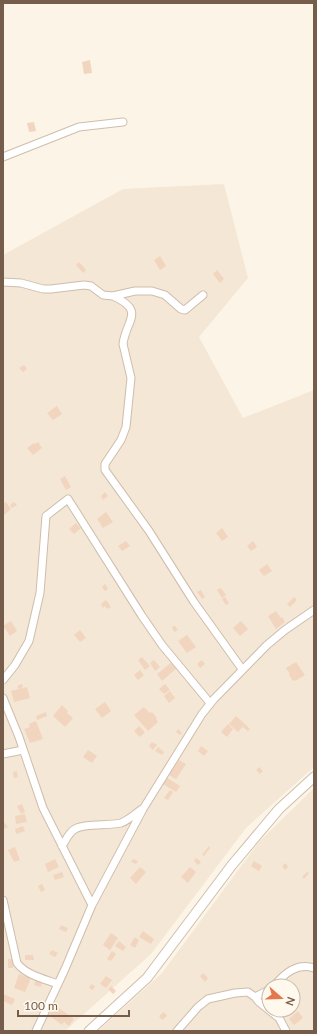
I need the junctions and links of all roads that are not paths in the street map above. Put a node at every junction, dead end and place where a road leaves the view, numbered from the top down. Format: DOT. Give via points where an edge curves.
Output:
graph roads {
  1 [pos="123,122"];
  2 [pos="3,157"];
  3 [pos="3,282"];
  4 [pos="202,295"];
  5 [pos="113,296"];
  6 [pos="314,610"];
  7 [pos="242,669"];
  8 [pos="3,680"];
  9 [pos="3,698"];
  10 [pos="210,703"];
  11 [pos="23,750"];
  12 [pos="3,754"];
  13 [pos="314,777"];
  14 [pos="143,809"];
  15 [pos="62,846"];
  16 [pos="3,900"];
  17 [pos="92,905"];
  18 [pos="314,968"];
  19 [pos="281,978"];
  20 [pos="58,984"];
  21 [pos="261,994"];
  22 [pos="255,997"];
  23 [pos="261,1004"];
  24 [pos="279,1018"];
  25 [pos="36,1031"];
  26 [pos="89,1031"];
  27 [pos="178,1031"];
  28 [pos="286,1031"];
  1 -- 2 [label="street" via="79,127"];
  3 -- 5 [label="street" via="21,283 43,289 84,285 91,286 103,295"];
  4 -- 5 [label="street" via="185,310 159,292 135,291"];
  5 -- 7 [label="street" via="124,302 132,312 123,339 131,378 124,434 105,464 105,470"];
  6 -- 7 [label="street" via="285,630"];
  7 -- 10 [label="street"];
  8 -- 10 [label="street" via="29,641 40,593 46,516 68,499 162,645"];
  9 -- 11 [label="street"];
  10 -- 14 [label="street"];
  11 -- 12 [label="street"];
  11 -- 15 [label="street" via="39,799"];
  13 -- 26 [label="street" via="279,809 232,865 147,978"];
  14 -- 15 [label="street" via="121,822 75,829"];
  14 -- 17 [label="street"];
  15 -- 17 [label="street"];
  16 -- 20 [label="street" via="17,963 28,973"];
  17 -- 20 [label="street"];
  18 -- 19 [label="street" via="297,968"];
  20 -- 25 [label="street"];
  21 -- 22 [label="street"];
  22 -- 23 [label="street"];
  22 -- 27 [label="street" via="248,992 208,999"];
  24 -- 28 [label="street"];
}
